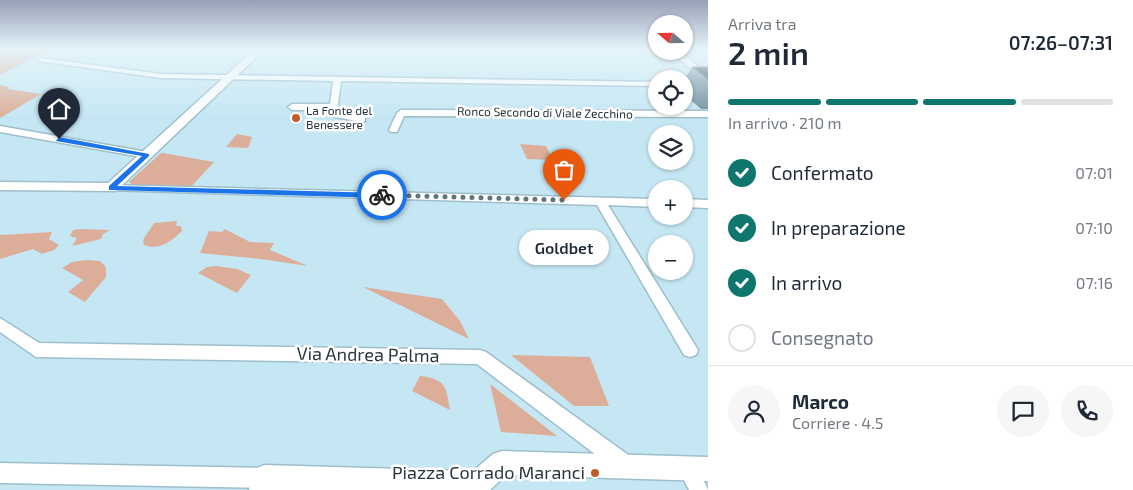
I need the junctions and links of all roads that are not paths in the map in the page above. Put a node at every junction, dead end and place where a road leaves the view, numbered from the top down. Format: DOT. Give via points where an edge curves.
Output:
graph roads {
  1 [pos="129,72"];
  2 [pos="237,72"];
  3 [pos="230,78"];
  4 [pos="337,80"];
  5 [pos="648,84"];
  6 [pos="699,85"];
  7 [pos="708,85"];
  8 [pos="292,107"];
  9 [pos="334,107"];
  10 [pos="708,114"];
  11 [pos="362,119"];
  12 [pos="0,129"];
  13 [pos="394,130"];
  14 [pos="147,155"];
  15 [pos="0,186"];
  16 [pos="111,188"];
  17 [pos="600,201"];
  18 [pos="648,203"];
  19 [pos="693,203"];
  20 [pos="708,204"];
  21 [pos="0,324"];
  22 [pos="690,350"];
  23 [pos="626,465"];
  24 [pos="698,468"];
  25 [pos="0,473"];
  26 [pos="263,484"];
  27 [pos="699,490"];
  1 -- 3 [label="street"];
  2 -- 3 [label="street"];
  3 -- 4 [label="street"];
  3 -- 14 [label="street"];
  4 -- 5 [label="street"];
  4 -- 9 [label="street"];
  6 -- 7 [label="street"];
  8 -- 9 [label="street"];
  9 -- 11 [label="street" via="333,114"];
  10 -- 13 [label="street, Ronco Secondo di Viale Zecchino" via="401,113"];
  12 -- 14 [label="street"];
  14 -- 16 [label="street"];
  15 -- 16 [label="street"];
  16 -- 17 [label="street"];
  17 -- 18 [label="street"];
  17 -- 22 [label="street"];
  19 -- 20 [label="street"];
  21 -- 23 [label="street, Via Andrea Palma" via="36,350 480,357"];
  23 -- 24 [label="street"];
  23 -- 26 [label="street" via="502,463 476,484"];
  24 -- 27 [label="street"];
  25 -- 26 [label="street"];
}
